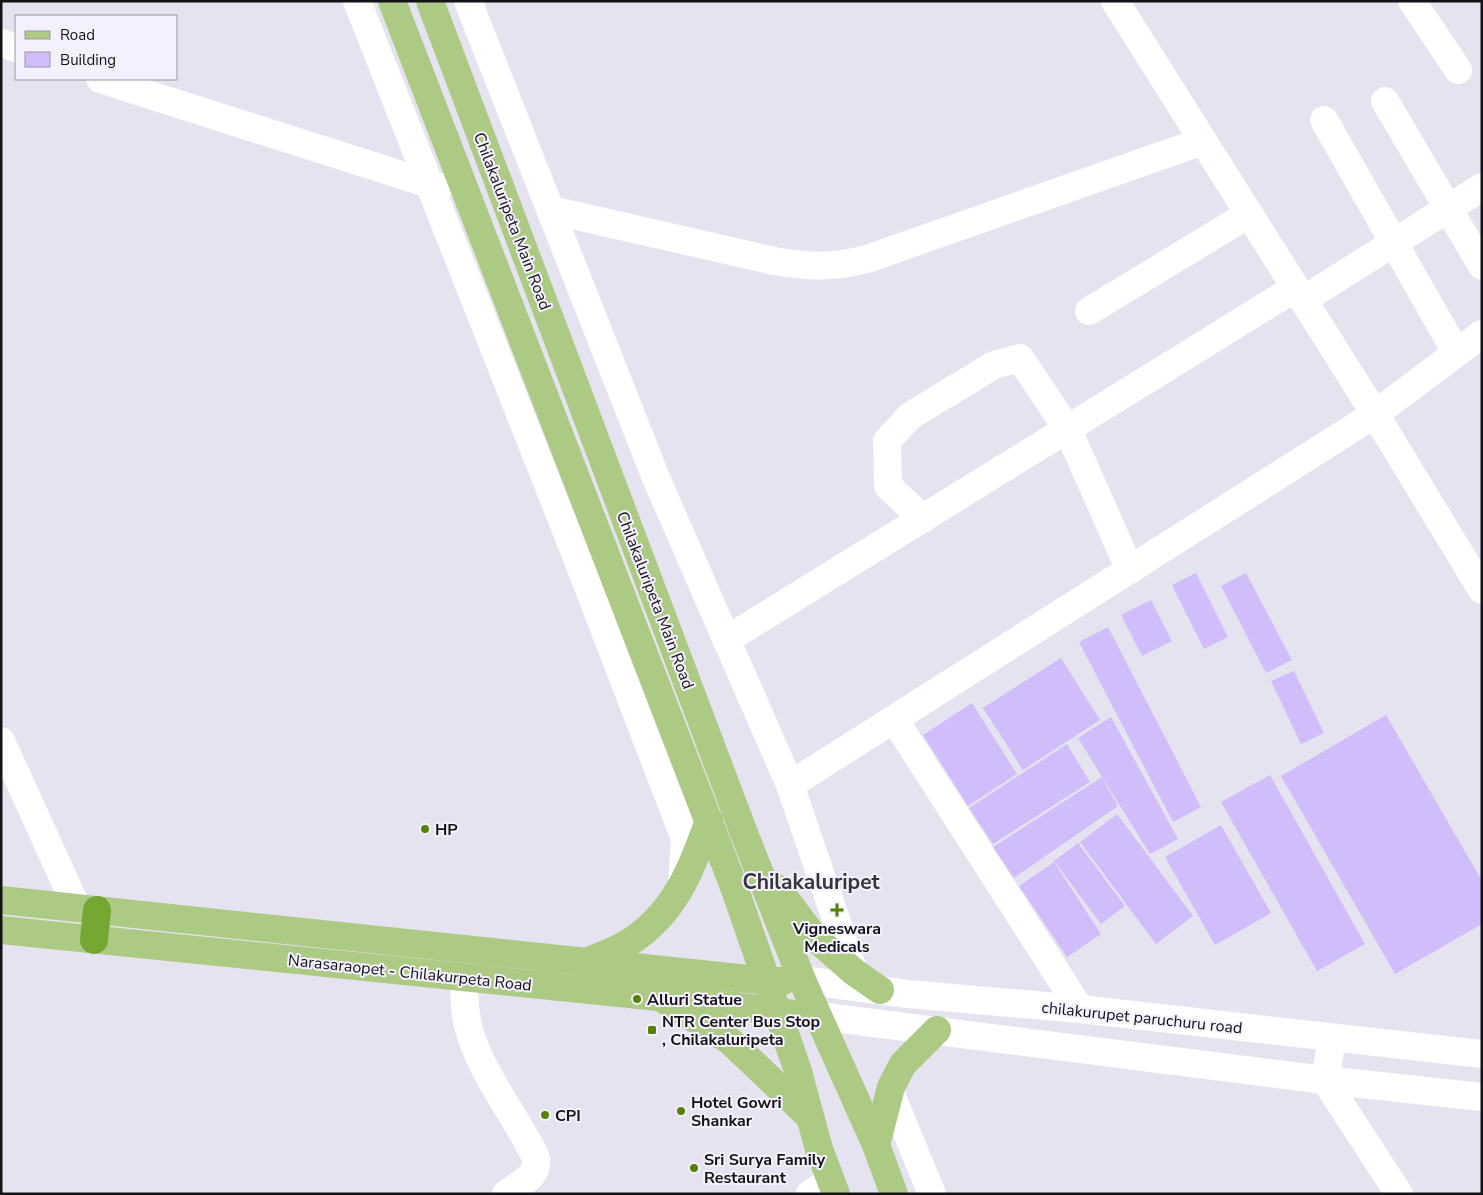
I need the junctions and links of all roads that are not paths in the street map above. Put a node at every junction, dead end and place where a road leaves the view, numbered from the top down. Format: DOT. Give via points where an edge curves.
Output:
graph roads {
  1 [pos="357,1"];
  2 [pos="392,1"];
  3 [pos="430,1"];
  4 [pos="468,1"];
  5 [pos="1115,1"];
  6 [pos="1412,1"];
  7 [pos="1,42"];
  8 [pos="15,48"];
  9 [pos="1458,70"];
  10 [pos="103,80"];
  11 [pos="1385,101"];
  12 [pos="1324,120"];
  13 [pos="1203,141"];
  14 [pos="428,183"];
  15 [pos="1482,187"];
  16 [pos="467,196"];
  17 [pos="1448,209"];
  18 [pos="551,210"];
  19 [pos="1249,214"];
  20 [pos="1396,243"];
  21 [pos="1482,266"];
  22 [pos="1299,294"];
  23 [pos="1089,311"];
  24 [pos="1482,334"];
  25 [pos="1456,352"];
  26 [pos="1375,414"];
  27 [pos="1068,430"];
  28 [pos="923,519"];
  29 [pos="1130,570"];
  30 [pos="1482,590"];
  31 [pos="726,640"];
  32 [pos="894,719"];
  33 [pos="1,741"];
  34 [pos="790,786"];
  35 [pos="708,820"];
  36 [pos="756,861"];
  37 [pos="681,889"];
  38 [pos="1,900"];
  39 [pos="87,909"];
  40 [pos="1,930"];
  41 [pos="94,940"];
  42 [pos="468,950"];
  43 [pos="585,962"];
  44 [pos="854,972"];
  45 [pos="464,978"];
  46 [pos="802,980"];
  47 [pos="767,981"];
  48 [pos="880,990"];
  49 [pos="657,997"];
  50 [pos="1080,1009"];
  51 [pos="779,1012"];
  52 [pos="818,1016"];
  53 [pos="937,1030"];
  54 [pos="1332,1039"];
  55 [pos="1482,1054"];
  56 [pos="1325,1080"];
  57 [pos="890,1092"];
  58 [pos="1482,1097"];
  59 [pos="810,1117"];
  60 [pos="876,1145"];
  61 [pos="826,1187"];
  62 [pos="506,1194"];
  63 [pos="894,1194"];
  64 [pos="932,1194"];
  65 [pos="1399,1194"];
  1 -- 14 [label="street"];
  2 -- 16 [label="main road, Chilakaluripeta Main Road"];
  3 -- 36 [label="main road, Chilakaluripeta Main Road"];
  4 -- 18 [label="street"];
  5 -- 13 [label="street"];
  6 -- 9 [label="street"];
  7 -- 8 [label="street"];
  10 -- 14 [label="street"];
  11 -- 17 [label="street"];
  12 -- 20 [label="street"];
  13 -- 18 [label="street" via="840,266 810,267 774,261"];
  13 -- 19 [label="street"];
  14 -- 16 [label="street"];
  14 -- 37 [label="street" via="685,839"];
  15 -- 17 [label="street"];
  16 -- 35 [label="main road, Chilakaluripeta Main Road"];
  17 -- 20 [label="street"];
  17 -- 21 [label="street"];
  18 -- 31 [label="street" via="656,478"];
  19 -- 22 [label="street"];
  19 -- 23 [label="street"];
  20 -- 22 [label="street"];
  20 -- 25 [label="street"];
  22 -- 26 [label="street"];
  22 -- 27 [label="street"];
  24 -- 25 [label="street"];
  25 -- 26 [label="street"];
  26 -- 29 [label="street"];
  26 -- 30 [label="street"];
  27 -- 28 [label="street"];
  27 -- 28 [label="street" via="1020,358 994,366 910,416 887,441 888,486"];
  27 -- 29 [label="street"];
  28 -- 31 [label="street"];
  29 -- 32 [label="street"];
  31 -- 34 [label="street"];
  32 -- 34 [label="street"];
  32 -- 50 [label="street"];
  33 -- 39 [label="street"];
  34 -- 44 [label="street"];
  35 -- 37 [label="main road" via="696,859"];
  35 -- 47 [label="main road, Chilakaluripeta Main Road"];
  36 -- 44 [label="main road" via="814,937"];
  36 -- 46 [label="main road, Chilakaluripeta Main Road"];
  37 -- 43 [label="main road" via="658,920 628,943"];
  38 -- 39 [label="main road, Narasaraopet - Chilakurpeta Road"];
  39 -- 41 [label="highway"];
  39 -- 42 [label="main road, Narasaraopet - Chilakurpeta Road"];
  40 -- 41 [label="main road, Narasaraopet - Chilakurpeta Road"];
  41 -- 45 [label="main road, Narasaraopet - Chilakurpeta Road"];
  42 -- 43 [label="main road, Narasaraopet - Chilakurpeta Road"];
  42 -- 45 [label="street"];
  43 -- 47 [label="main road, Narasaraopet - Chilakurpeta Road"];
  44 -- 48 [label="main road"];
  45 -- 49 [label="main road, Narasaraopet - Chilakurpeta Road"];
  45 -- 62 [label="street" via="470,1033 538,1165 534,1174"];
  46 -- 47 [label="main road, Narasaraopet - Chilakurpeta Road"];
  46 -- 48 [label="street, chilakurupet paruchuru road"];
  46 -- 52 [label="main road, Chilakaluripeta Main Road"];
  47 -- 51 [label="main road, Chilakaluripeta Main Road"];
  48 -- 50 [label="street, chilakurupet paruchuru road"];
  49 -- 51 [label="main road, Narasaraopet - Chilakurpeta Road"];
  49 -- 59 [label="main road" via="730,1041"];
  50 -- 54 [label="street, chilakurupet paruchuru road"];
  51 -- 52 [label="main road, Narasaraopet - Chilakurpeta Road"];
  51 -- 59 [label="main road, Chilakaluripeta Main Road"];
  52 -- 53 [label="street"];
  52 -- 60 [label="main road, Chilakaluripeta Main Road"];
  53 -- 56 [label="street"];
  53 -- 57 [label="main road" via="903,1064"];
  54 -- 55 [label="street, chilakurupet paruchuru road"];
  54 -- 56 [label="street"];
  56 -- 58 [label="street"];
  56 -- 65 [label="street"];
  57 -- 60 [label="main road"];
  57 -- 64 [label="street"];
  59 -- 61 [label="main road, Chilakaluripeta Main Road"];
  60 -- 63 [label="main road, Chilakaluripeta Main Road"];
}
